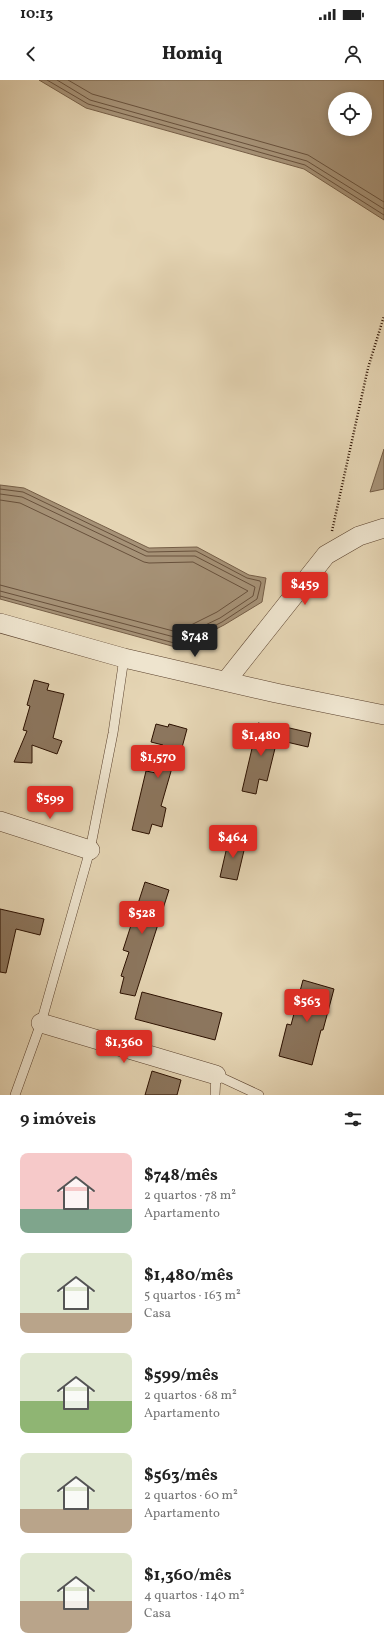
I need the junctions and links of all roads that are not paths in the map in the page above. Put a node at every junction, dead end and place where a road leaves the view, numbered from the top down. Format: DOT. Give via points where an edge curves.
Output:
graph roads {
  1 [pos="384,528"];
  2 [pos="0,624"];
  3 [pos="124,658"];
  4 [pos="226,681"];
  5 [pos="384,715"];
  6 [pos="0,821"];
  7 [pos="90,850"];
  8 [pos="41,1023"];
  9 [pos="216,1075"];
  10 [pos="15,1095"];
  11 [pos="215,1095"];
  12 [pos="259,1095"];
  1 -- 4 [label="street" via="360,536 326,555"];
  2 -- 3 [label="street"];
  3 -- 4 [label="street"];
  3 -- 7 [label="lane" via="113,734"];
  4 -- 5 [label="street"];
  6 -- 7 [label="street"];
  7 -- 8 [label="lane"];
  8 -- 9 [label="street"];
  8 -- 10 [label="lane"];
  9 -- 11 [label="lane"];
  9 -- 12 [label="lane"];
}
